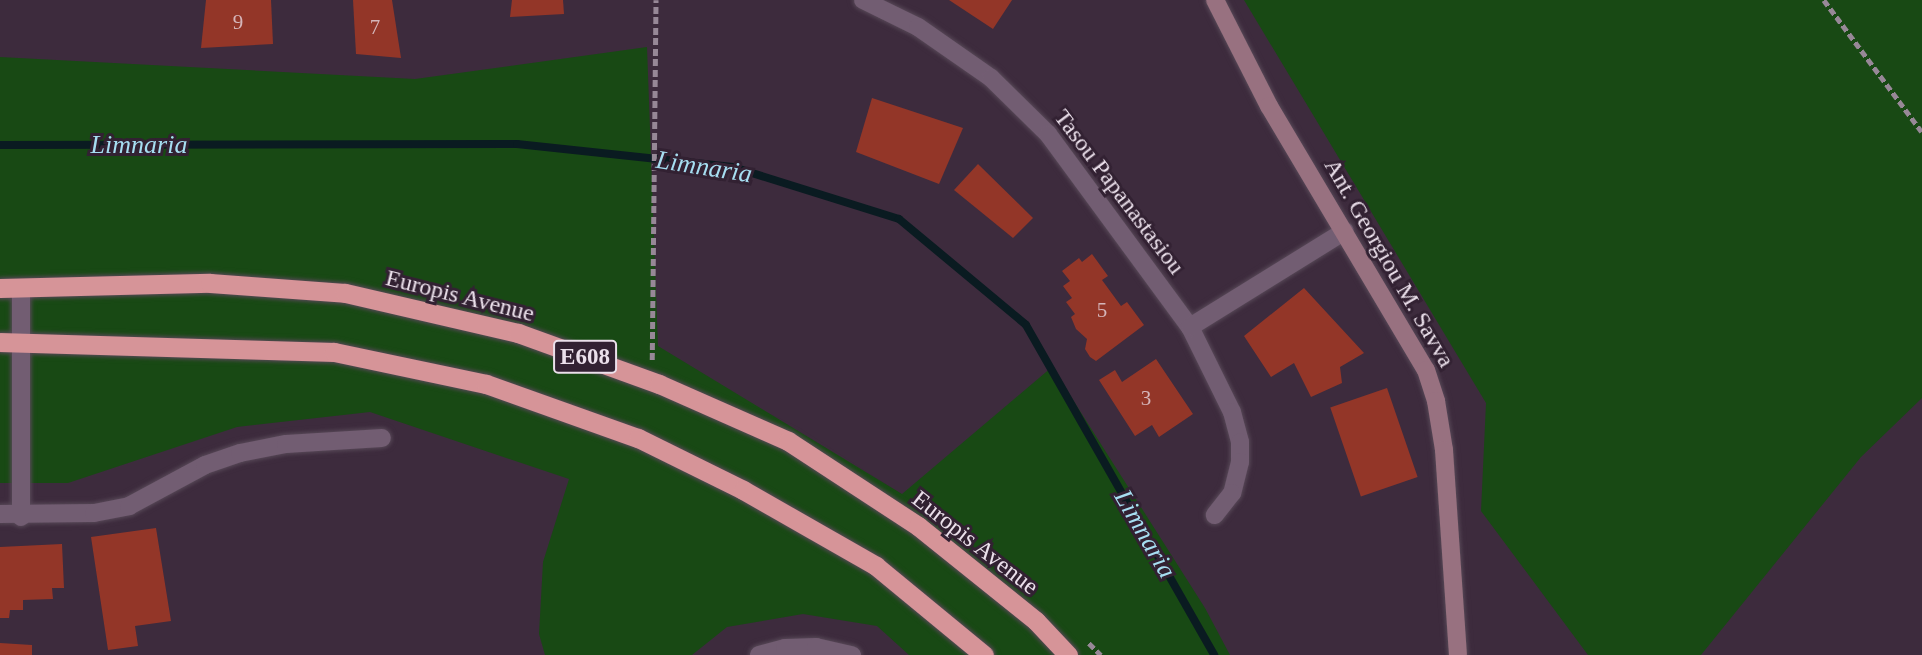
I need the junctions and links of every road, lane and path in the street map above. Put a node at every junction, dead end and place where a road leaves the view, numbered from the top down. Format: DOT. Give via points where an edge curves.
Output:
graph roads {
  1 [pos="656,0"];
  2 [pos="863,0"];
  3 [pos="1215,0"];
  4 [pos="1824,0"];
  5 [pos="1922,132"];
  6 [pos="1345,232"];
  7 [pos="0,288"];
  8 [pos="21,288"];
  9 [pos="652,325"];
  10 [pos="1190,327"];
  11 [pos="0,342"];
  12 [pos="20,342"];
  13 [pos="382,438"];
  14 [pos="0,514"];
  15 [pos="1214,515"];
  16 [pos="21,516"];
  17 [pos="759,655"];
  18 [pos="852,655"];
  19 [pos="984,655"];
  20 [pos="1068,655"];
  21 [pos="1458,655"];
  1 -- 9 [label="path"];
  2 -- 10 [label="street, Tasou Papanastasiou" via="918,27 991,78 1048,134"];
  3 -- 6 [label="main road, Ant. Georgiou M. Savva" via="1269,106"];
  4 -- 5 [label="path"];
  6 -- 10 [label="street"];
  6 -- 21 [label="main road, Ant. Georgiou M. Savva" via="1426,370 1436,401 1450,511"];
  7 -- 8 [label="highway, Europis Avenue / E608"];
  8 -- 12 [label="street"];
  8 -- 20 [label="highway, Europis Avenue / E608" via="210,283 345,293 518,333 659,384 788,441 918,526 1036,621"];
  10 -- 15 [label="street, Tasou Papanastasiou" via="1232,412 1240,442 1232,493"];
  11 -- 12 [label="highway, E608"];
  12 -- 16 [label="street"];
  12 -- 19 [label="highway, E608" via="334,352 486,384 638,438 743,490 876,566"];
  13 -- 16 [label="street" via="286,444 240,453 205,465 129,506 94,513"];
  14 -- 16 [label="street"];
  17 -- 18 [label="street" via="816,647"];
}
